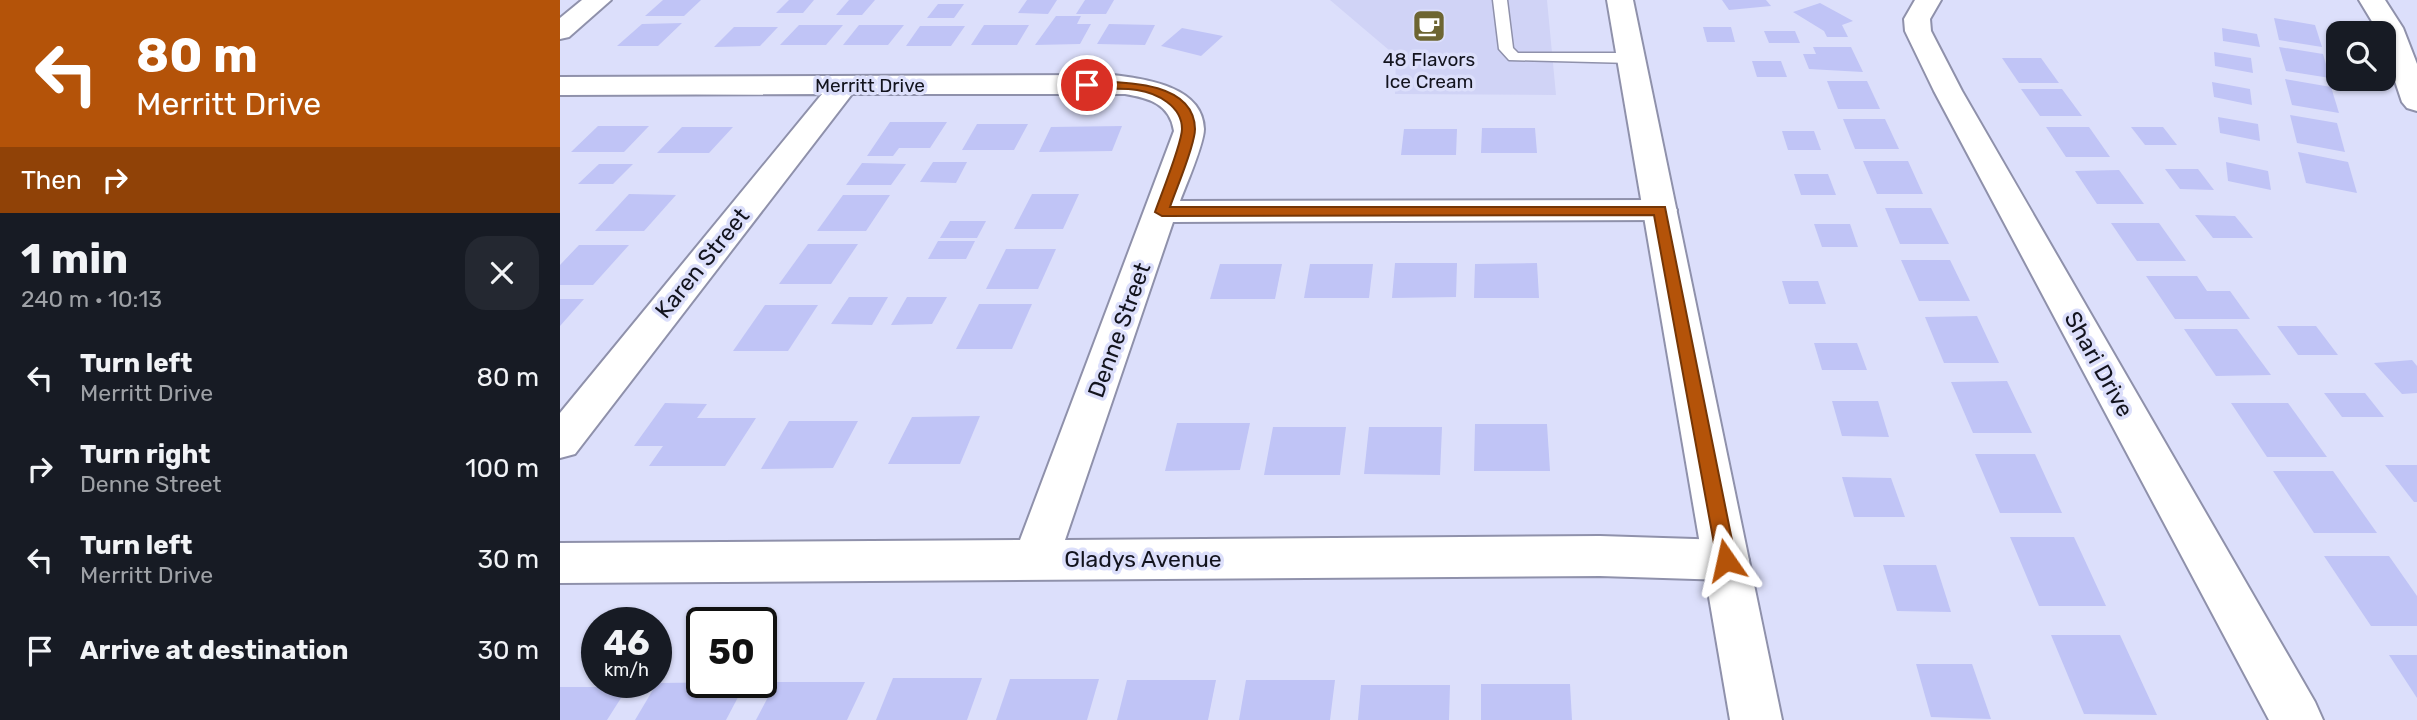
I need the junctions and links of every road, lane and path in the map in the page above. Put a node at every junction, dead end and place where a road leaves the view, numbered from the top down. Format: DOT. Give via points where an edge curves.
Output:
graph roads {
  1 [pos="598,0"];
  2 [pos="1500,0"];
  3 [pos="1620,0"];
  4 [pos="2372,0"];
  5 [pos="1923,2"];
  6 [pos="560,31"];
  7 [pos="1631,58"];
  8 [pos="844,85"];
  9 [pos="560,86"];
  10 [pos="1175,102"];
  11 [pos="2417,102"];
  12 [pos="1660,210"];
  13 [pos="1162,212"];
  14 [pos="560,442"];
  15 [pos="1035,560"];
  16 [pos="1726,560"];
  17 [pos="560,563"];
  18 [pos="1756,720"];
  19 [pos="2297,720"];
  1 -- 6 [label="street"];
  2 -- 7 [label="lane" via="1506,49 1514,57"];
  3 -- 7 [label="street"];
  4 -- 11 [label="street" via="2390,28"];
  5 -- 19 [label="street, Shari Drive" via="1917,19 1919,31 1948,91"];
  7 -- 12 [label="street"];
  8 -- 9 [label="street, Merritt Drive"];
  8 -- 10 [label="street, Merritt Drive" via="1114,84 1155,91"];
  8 -- 14 [label="street, Karen Street"];
  10 -- 13 [label="street, Denne Street" via="1185,114 1189,131"];
  12 -- 13 [label="street"];
  12 -- 16 [label="street"];
  13 -- 15 [label="street, Denne Street"];
  15 -- 16 [label="street, Gladys Avenue" via="1587,556"];
  15 -- 17 [label="street, Gladys Avenue"];
  16 -- 18 [label="street"];
}
